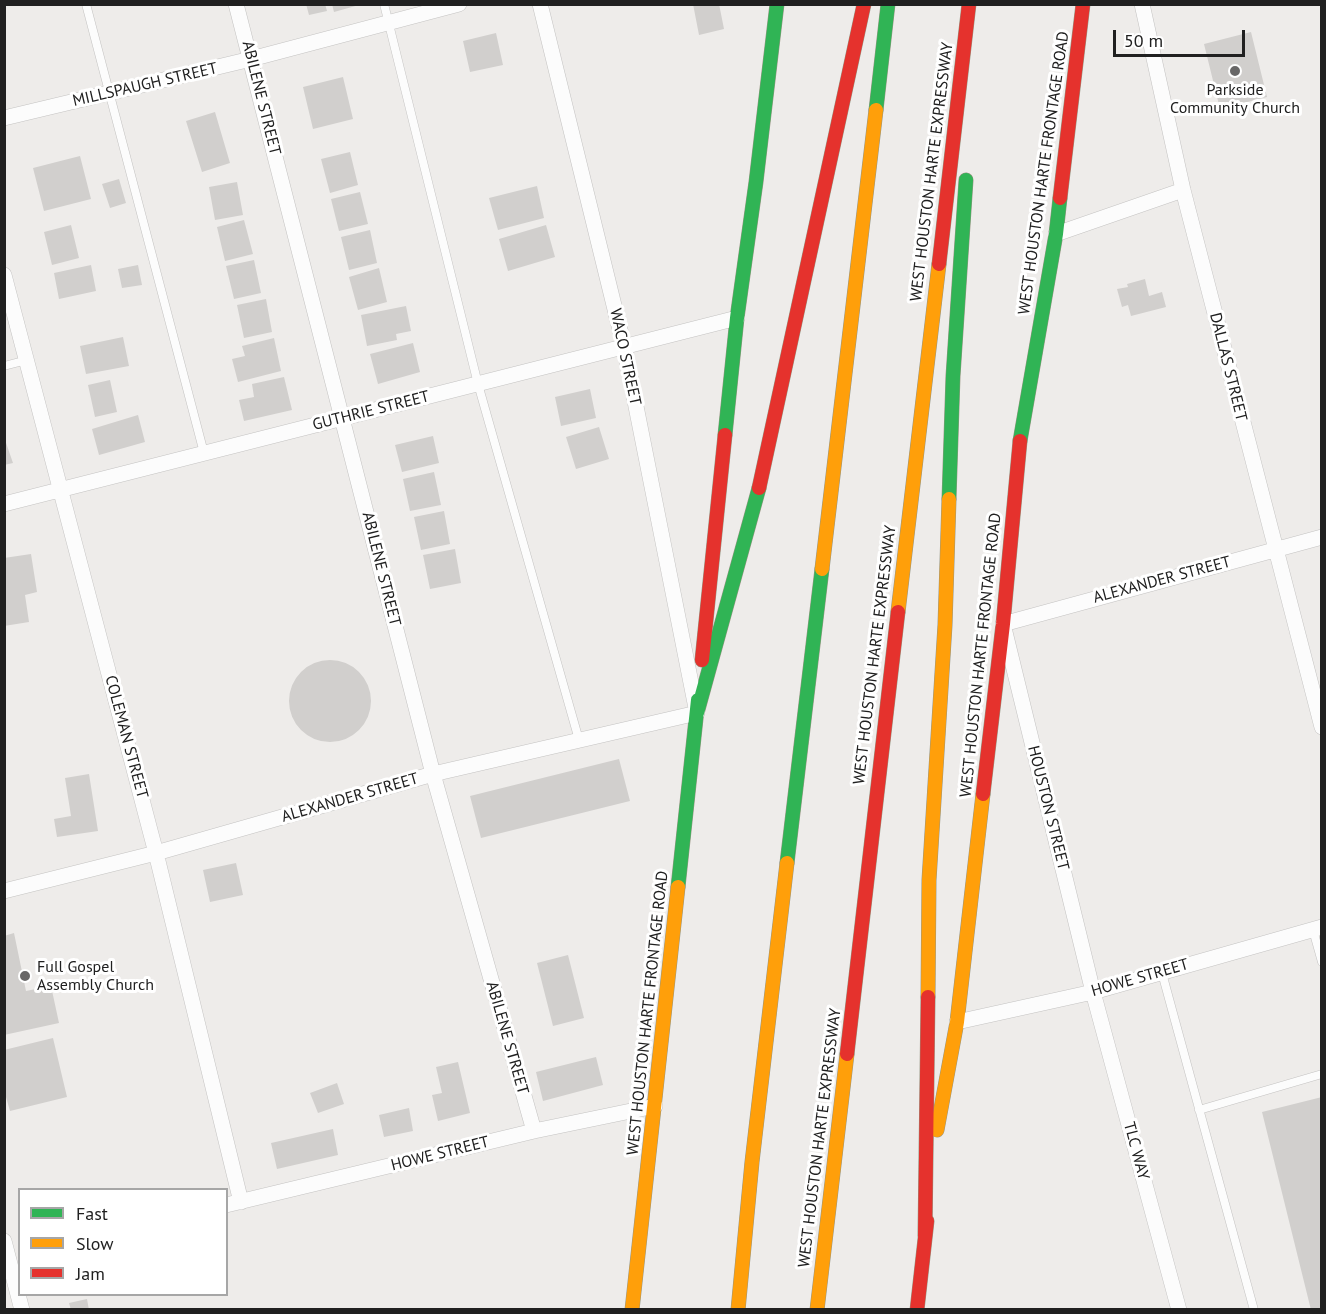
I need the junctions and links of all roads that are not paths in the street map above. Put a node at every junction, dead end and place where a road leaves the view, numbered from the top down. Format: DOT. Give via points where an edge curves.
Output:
graph roads {
  1 [pos="86,4"];
  2 [pos="236,4"];
  3 [pos="384,4"];
  4 [pos="459,4"];
  5 [pos="540,4"];
  6 [pos="777,4"];
  7 [pos="864,4"];
  8 [pos="888,4"];
  9 [pos="969,4"];
  10 [pos="977,4"];
  11 [pos="1083,4"];
  12 [pos="1142,4"];
  13 [pos="388,23"];
  14 [pos="251,59"];
  15 [pos="108,93"];
  16 [pos="970,109"];
  17 [pos="4,118"];
  18 [pos="967,167"];
  19 [pos="1183,190"];
  20 [pos="1056,234"];
  21 [pos="4,274"];
  22 [pos="737,318"];
  23 [pos="624,346"];
  24 [pos="27,360"];
  25 [pos="4,366"];
  26 [pos="478,384"];
  27 [pos="343,418"];
  28 [pos="204,453"];
  29 [pos="61,490"];
  30 [pos="4,504"];
  31 [pos="1322,537"];
  32 [pos="1275,550"];
  33 [pos="1003,624"];
  34 [pos="697,713"];
  35 [pos="1322,727"];
  36 [pos="579,740"];
  37 [pos="433,774"];
  38 [pos="156,853"];
  39 [pos="4,891"];
  40 [pos="1317,929"];
  41 [pos="1322,962"];
  42 [pos="1162,972"];
  43 [pos="1093,992"];
  44 [pos="957,1022"];
  45 [pos="1322,1074"];
  46 [pos="655,1107"];
  47 [pos="1199,1110"];
  48 [pos="534,1131"];
  49 [pos="234,1203"];
  50 [pos="925,1236"];
  51 [pos="4,1241"];
  52 [pos="11,1259"];
  53 [pos="18,1291"];
  54 [pos="632,1310"];
  55 [pos="738,1310"];
  56 [pos="817,1310"];
  57 [pos="917,1310"];
  58 [pos="1179,1310"];
  59 [pos="1254,1310"];
  1 -- 15 [label="lane"];
  2 -- 14 [label="street, ABILENE STREET"];
  3 -- 13 [label="lane"];
  4 -- 13 [label="street, MILLSPAUGH STREET"];
  5 -- 23 [label="street, WACO STREET"];
  6 -- 22 [label="main road, WEST HOUSTON HARTE FRONTAGE ROAD"];
  7 -- 34 [label="main road" via="755,508"];
  8 -- 55 [label="main road"];
  9 -- 56 [label="main road, WEST HOUSTON HARTE EXPRESSWAY"];
  10 -- 16 [label="main road"];
  11 -- 20 [label="main road, WEST HOUSTON HARTE FRONTAGE ROAD"];
  12 -- 19 [label="street, DALLAS STREET"];
  13 -- 14 [label="street, MILLSPAUGH STREET"];
  13 -- 26 [label="lane"];
  14 -- 15 [label="street, MILLSPAUGH STREET"];
  14 -- 27 [label="street, ABILENE STREET"];
  15 -- 17 [label="street, MILLSPAUGH STREET"];
  15 -- 28 [label="lane"];
  18 -- 50 [label="main road" via="929,880"];
  19 -- 20 [label="street"];
  19 -- 32 [label="street, DALLAS STREET"];
  20 -- 33 [label="main road, WEST HOUSTON HARTE FRONTAGE ROAD" via="1018,454"];
  21 -- 24 [label="street, COLEMAN STREET"];
  22 -- 23 [label="street, GUTHRIE STREET"];
  22 -- 34 [label="main road, WEST HOUSTON HARTE FRONTAGE ROAD"];
  23 -- 26 [label="street, GUTHRIE STREET"];
  23 -- 34 [label="street, WACO STREET"];
  24 -- 25 [label="lane"];
  24 -- 29 [label="street, COLEMAN STREET"];
  26 -- 27 [label="street, GUTHRIE STREET"];
  26 -- 36 [label="lane"];
  27 -- 28 [label="street, GUTHRIE STREET"];
  27 -- 37 [label="street, ABILENE STREET"];
  28 -- 29 [label="street, GUTHRIE STREET"];
  29 -- 30 [label="street, GUTHRIE STREET"];
  29 -- 38 [label="street, COLEMAN STREET"];
  31 -- 32 [label="street, ALEXANDER STREET"];
  32 -- 33 [label="street, ALEXANDER STREET"];
  32 -- 35 [label="street, DALLAS STREET"];
  33 -- 43 [label="street, HOUSTON STREET"];
  33 -- 44 [label="main road, WEST HOUSTON HARTE FRONTAGE ROAD"];
  34 -- 36 [label="street, ALEXANDER STREET"];
  34 -- 46 [label="main road, WEST HOUSTON HARTE FRONTAGE ROAD"];
  36 -- 37 [label="street, ALEXANDER STREET"];
  37 -- 38 [label="street, ALEXANDER STREET"];
  37 -- 48 [label="street, ABILENE STREET"];
  38 -- 39 [label="street, ALEXANDER STREET"];
  38 -- 49 [label="street, COLEMAN STREET"];
  40 -- 41 [label="lane"];
  40 -- 42 [label="street, HOWE STREET"];
  42 -- 43 [label="street, HOWE STREET"];
  42 -- 47 [label="lane"];
  43 -- 44 [label="street, HOWE STREET"];
  43 -- 58 [label="street, TLC WAY"];
  44 -- 50 [label="main road, WEST HOUSTON HARTE FRONTAGE ROAD" via="939,1112"];
  45 -- 47 [label="lane"];
  46 -- 48 [label="street, HOWE STREET"];
  46 -- 54 [label="main road, WEST HOUSTON HARTE FRONTAGE ROAD"];
  47 -- 59 [label="lane"];
  48 -- 49 [label="street, HOWE STREET"];
  50 -- 57 [label="main road, WEST HOUSTON HARTE FRONTAGE ROAD"];
  51 -- 52 [label="street"];
  52 -- 53 [label="street"];
}
